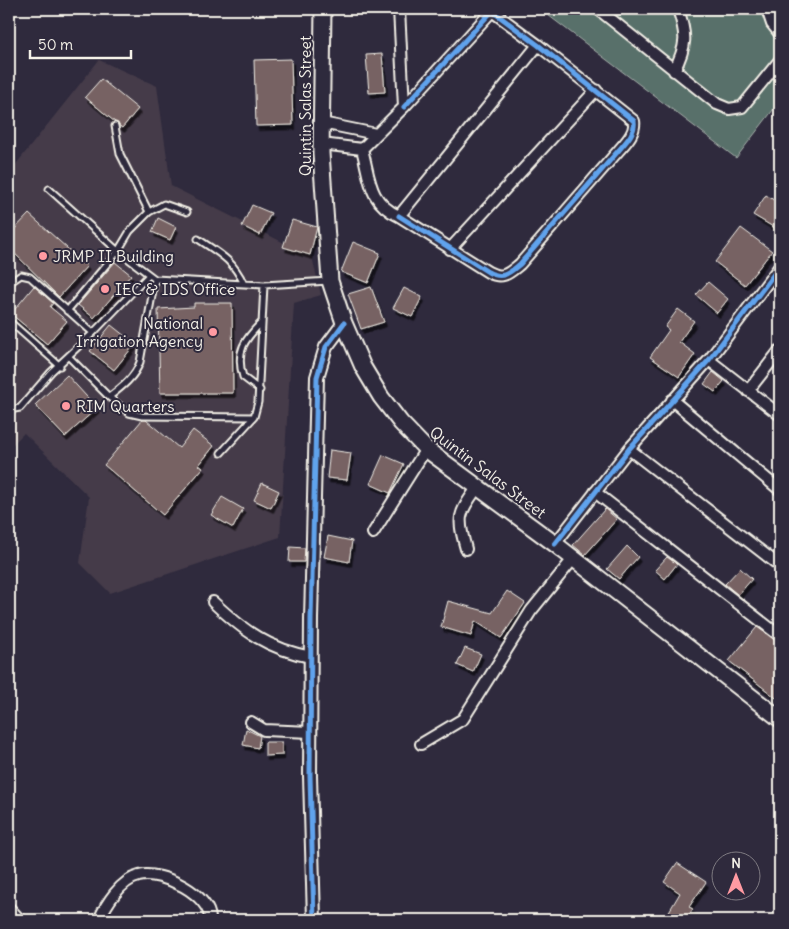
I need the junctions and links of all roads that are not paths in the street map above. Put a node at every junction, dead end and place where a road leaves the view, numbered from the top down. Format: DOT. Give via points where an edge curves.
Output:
graph roads {
  1 [pos="323,9"];
  2 [pos="399,9"];
  3 [pos="598,9"];
  4 [pos="678,9"];
  5 [pos="767,9"];
  6 [pos="490,10"];
  7 [pos="780,34"];
  8 [pos="538,44"];
  9 [pos="780,60"];
  10 [pos="674,71"];
  11 [pos="596,90"];
  12 [pos="404,107"];
  13 [pos="322,123"];
  14 [pos="114,126"];
  15 [pos="376,134"];
  16 [pos="322,144"];
  17 [pos="362,149"];
  18 [pos="49,189"];
  19 [pos="149,212"];
  20 [pos="188,212"];
  21 [pos="399,216"];
  22 [pos="198,239"];
  23 [pos="450,249"];
  24 [pos="118,251"];
  25 [pos="780,266"];
  26 [pos="148,276"];
  27 [pos="155,279"];
  28 [pos="330,281"];
  29 [pos="9,283"];
  30 [pos="244,284"];
  31 [pos="264,285"];
  32 [pos="67,311"];
  33 [pos="9,321"];
  34 [pos="262,322"];
  35 [pos="344,323"];
  36 [pos="94,333"];
  37 [pos="780,350"];
  38 [pos="69,357"];
  39 [pos="710,360"];
  40 [pos="60,366"];
  41 [pos="260,390"];
  42 [pos="748,391"];
  43 [pos="110,397"];
  44 [pos="672,400"];
  45 [pos="9,410"];
  46 [pos="780,415"];
  47 [pos="254,417"];
  48 [pos="426,449"];
  49 [pos="629,449"];
  50 [pos="221,453"];
  51 [pos="477,488"];
  52 [pos="780,490"];
  53 [pos="595,492"];
  54 [pos="374,533"];
  55 [pos="555,544"];
  56 [pos="466,549"];
  57 [pos="573,559"];
  58 [pos="780,566"];
  59 [pos="212,602"];
  60 [pos="780,636"];
  61 [pos="311,657"];
  62 [pos="780,719"];
  63 [pos="251,722"];
  64 [pos="310,732"];
  65 [pos="421,744"];
  66 [pos="9,908"];
  67 [pos="20,920"];
  68 [pos="99,920"];
  69 [pos="210,920"];
  70 [pos="314,920"];
  1 -- 13 [label="main road, Quintin Salas Street"];
  2 -- 12 [label="street"];
  3 -- 10 [label="street"];
  4 -- 10 [label="street" via="685,31 685,46"];
  5 -- 7 [label="street"];
  6 -- 8 [label="street"];
  6 -- 12 [label="street"];
  8 -- 11 [label="street"];
  8 -- 21 [label="street"];
  9 -- 10 [label="street" via="742,107 728,109"];
  11 -- 23 [label="street"];
  11 -- 23 [label="street" via="634,121 633,131 520,264 507,275 495,276"];
  12 -- 15 [label="street"];
  13 -- 15 [label="street"];
  13 -- 16 [label="main road, Quintin Salas Street"];
  14 -- 19 [label="lane" via="120,154"];
  15 -- 17 [label="street"];
  16 -- 17 [label="street"];
  16 -- 28 [label="main road, Quintin Salas Street"];
  17 -- 21 [label="street" via="372,192 379,203"];
  18 -- 24 [label="lane"];
  19 -- 20 [label="lane" via="164,204"];
  19 -- 24 [label="lane"];
  21 -- 23 [label="street"];
  22 -- 30 [label="lane" via="225,256 236,267"];
  24 -- 26 [label="lane"];
  24 -- 32 [label="lane"];
  25 -- 39 [label="street"];
  26 -- 27 [label="lane"];
  26 -- 36 [label="lane"];
  27 -- 30 [label="lane"];
  27 -- 43 [label="lane" via="137,371"];
  28 -- 31 [label="lane"];
  28 -- 35 [label="main road, Quintin Salas Street"];
  29 -- 32 [label="lane" via="22,275 30,277"];
  30 -- 31 [label="lane"];
  31 -- 34 [label="lane"];
  32 -- 36 [label="lane"];
  33 -- 40 [label="lane"];
  34 -- 41 [label="lane"];
  34 -- 41 [label="lane" via="244,341 241,352 243,377"];
  35 -- 48 [label="main road, Quintin Salas Street" via="380,397"];
  35 -- 61 [label="street" via="326,347 317,377"];
  36 -- 38 [label="lane"];
  37 -- 42 [label="street"];
  38 -- 40 [label="lane"];
  38 -- 43 [label="lane"];
  39 -- 42 [label="street"];
  39 -- 44 [label="street"];
  40 -- 45 [label="lane" via="20,408"];
  41 -- 47 [label="lane"];
  42 -- 46 [label="street"];
  43 -- 47 [label="lane" via="129,413 142,416"];
  44 -- 49 [label="street"];
  44 -- 52 [label="street"];
  47 -- 50 [label="lane"];
  48 -- 51 [label="main road, Quintin Salas Street"];
  48 -- 54 [label="street"];
  49 -- 53 [label="street"];
  49 -- 58 [label="street"];
  51 -- 55 [label="main road, Quintin Salas Street"];
  51 -- 56 [label="street" via="459,522"];
  53 -- 55 [label="street"];
  53 -- 60 [label="street"];
  55 -- 57 [label="main road, Quintin Salas Street"];
  57 -- 62 [label="main road, Quintin Salas Street"];
  57 -- 65 [label="street" via="531,611 463,719"];
  59 -- 61 [label="street" via="254,637 288,653"];
  61 -- 64 [label="street"];
  63 -- 64 [label="street" via="264,730"];
  64 -- 70 [label="street"];
  66 -- 67 [label="street"];
  68 -- 69 [label="street" via="126,883 150,874 162,876 196,895 205,902"];
}
